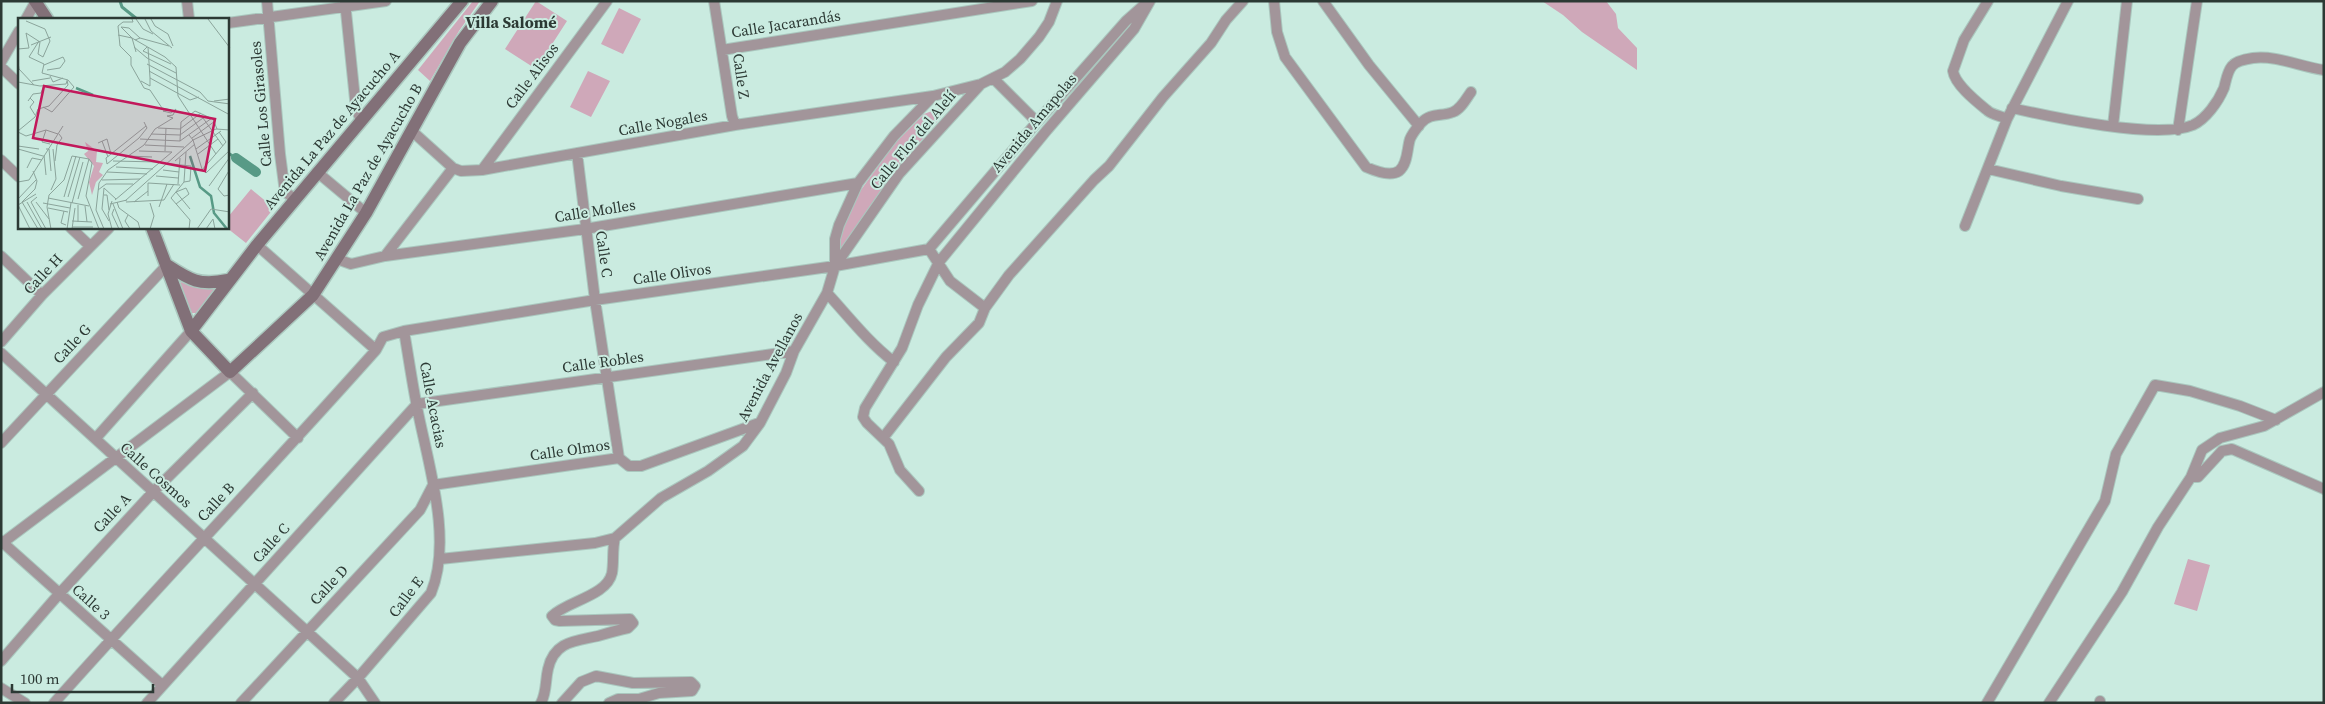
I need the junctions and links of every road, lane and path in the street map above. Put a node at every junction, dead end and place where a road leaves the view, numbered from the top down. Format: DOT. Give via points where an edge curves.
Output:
graph roads {
  1 [pos="36,1"];
  2 [pos="188,1"];
  3 [pos="267,1"];
  4 [pos="386,1"];
  5 [pos="492,1"];
  6 [pos="607,1"];
  7 [pos="714,1"];
  8 [pos="1032,1"];
  9 [pos="1057,1"];
  10 [pos="1149,1"];
  11 [pos="1243,1"];
  12 [pos="1274,1"];
  13 [pos="1323,1"];
  14 [pos="1988,1"];
  15 [pos="2068,1"];
  16 [pos="2127,1"];
  17 [pos="2197,1"];
  18 [pos="459,2"];
  19 [pos="346,4"];
  20 [pos="27,18"];
  21 [pos="46,18"];
  22 [pos="189,18"];
  23 [pos="269,18"];
  24 [pos="229,23"];
  25 [pos="18,33"];
  26 [pos="722,50"];
  27 [pos="1,62"];
  28 [pos="1,67"];
  29 [pos="2324,70"];
  30 [pos="993,78"];
  31 [pos="18,83"];
  32 [pos="981,84"];
  33 [pos="1471,92"];
  34 [pos="933,96"];
  35 [pos="2012,108"];
  36 [pos="2007,119"];
  37 [pos="361,120"];
  38 [pos="1037,122"];
  39 [pos="735,125"];
  40 [pos="1419,126"];
  41 [pos="2113,126"];
  42 [pos="2178,130"];
  43 [pos="412,132"];
  44 [pos="576,153"];
  45 [pos="1,160"];
  46 [pos="454,168"];
  47 [pos="1988,169"];
  48 [pos="482,170"];
  49 [pos="317,172"];
  50 [pos="18,176"];
  51 [pos="858,183"];
  52 [pos="295,199"];
  53 [pos="2138,199"];
  54 [pos="366,213"];
  55 [pos="1965,226"];
  56 [pos="72,229"];
  57 [pos="107,229"];
  58 [pos="152,229"];
  59 [pos="585,229"];
  60 [pos="257,245"];
  61 [pos="90,246"];
  62 [pos="929,249"];
  63 [pos="1,256"];
  64 [pos="385,256"];
  65 [pos="337,259"];
  66 [pos="939,262"];
  67 [pos="167,265"];
  68 [pos="835,266"];
  69 [pos="228,280"];
  70 [pos="827,293"];
  71 [pos="42,295"];
  72 [pos="313,295"];
  73 [pos="595,300"];
  74 [pos="985,308"];
  75 [pos="191,331"];
  76 [pos="404,331"];
  77 [pos="1,342"];
  78 [pos="376,350"];
  79 [pos="794,351"];
  80 [pos="1,353"];
  81 [pos="894,362"];
  82 [pos="230,372"];
  83 [pos="606,376"];
  84 [pos="2324,392"];
  85 [pos="253,393"];
  86 [pos="46,394"];
  87 [pos="416,404"];
  88 [pos="2276,420"];
  89 [pos="760,423"];
  90 [pos="96,438"];
  91 [pos="298,438"];
  92 [pos="883,438"];
  93 [pos="1,443"];
  94 [pos="116,458"];
  95 [pos="619,458"];
  96 [pos="2192,477"];
  97 [pos="433,485"];
  98 [pos="2324,489"];
  99 [pos="153,492"];
  100 [pos="919,492"];
  101 [pos="203,538"];
  102 [pos="614,538"];
  103 [pos="2,542"];
  104 [pos="440,559"];
  105 [pos="254,584"];
  106 [pos="59,594"];
  107 [pos="306,631"];
  108 [pos="110,640"];
  109 [pos="1,661"];
  110 [pos="358,678"];
  111 [pos="162,685"];
  112 [pos="1,688"];
  113 [pos="25,703"];
  114 [pos="54,703"];
  115 [pos="147,703"];
  116 [pos="241,703"];
  117 [pos="334,703"];
  118 [pos="375,703"];
  119 [pos="540,703"];
  120 [pos="562,703"];
  121 [pos="609,703"];
  122 [pos="1987,703"];
  123 [pos="2050,703"];
  1 -- 20 [label="street"];
  1 -- 21 [label="main road"];
  2 -- 22 [label="street"];
  3 -- 23 [label="street, Calle Los Girasoles"];
  4 -- 19 [label="street"];
  5 -- 43 [label="main road, Avenida La Paz de Ayacucho B" via="460,43"];
  6 -- 48 [label="street, Calle Alisos"];
  7 -- 26 [label="street, Calle Z"];
  8 -- 26 [label="street, Calle Jacarandás"];
  9 -- 30 [label="street" via="1039,37 1020,59"];
  10 -- 38 [label="street, Avenida Amapolas" via="1126,21"];
  10 -- 66 [label="street, Avenida Amapolas" via="1134,30 1046,130"];
  11 -- 74 [label="street" via="1109,166 1009,275"];
  12 -- 40 [label="street" via="1276,32 1286,58 1366,167 1391,174 1399,170 1404,164 1412,134"];
  13 -- 40 [label="street"];
  14 -- 36 [label="street" via="1964,40 1953,66 1953,75 1989,112"];
  15 -- 35 [label="street"];
  16 -- 41 [label="street"];
  17 -- 42 [label="street"];
  18 -- 37 [label="main road, Avenida La Paz de Ayacucho A"];
  19 -- 23 [label="street"];
  19 -- 37 [label="street" via="356,109"];
  23 -- 24 [label="street"];
  23 -- 52 [label="street, Calle Los Girasoles" via="285,192"];
  25 -- 27 [label="street"];
  26 -- 39 [label="street, Calle Z"];
  28 -- 31 [label="street"];
  29 -- 42 [label="street" via="2272,59 2254,58 2238,62 2232,66 2223,90 2209,112 2194,124"];
  30 -- 32 [label="street"];
  30 -- 38 [label="street"];
  32 -- 34 [label="street"];
  32 -- 68 [label="street, Calle Flor del Alelí" via="899,174"];
  33 -- 40 [label="street" via="1457,110 1430,116"];
  34 -- 39 [label="street, Calle Nogales"];
  34 -- 51 [label="street, Avenida Avellanos" via="894,136"];
  35 -- 36 [label="street"];
  35 -- 41 [label="street"];
  36 -- 47 [label="street"];
  37 -- 49 [label="main road, Avenida La Paz de Ayacucho A"];
  38 -- 62 [label="street, Avenida Amapolas"];
  39 -- 44 [label="street, Calle Nogales"];
  41 -- 42 [label="street"];
  43 -- 46 [label="street"];
  43 -- 54 [label="main road, Avenida La Paz de Ayacucho B"];
  44 -- 48 [label="street, Calle Nogales"];
  44 -- 59 [label="street, Calle C"];
  45 -- 50 [label="street"];
  46 -- 48 [label="street, Calle Nogales"];
  46 -- 64 [label="street"];
  47 -- 53 [label="street"];
  47 -- 55 [label="street"];
  49 -- 52 [label="main road, Avenida La Paz de Ayacucho A"];
  49 -- 54 [label="street"];
  51 -- 59 [label="street, Calle Molles"];
  51 -- 68 [label="street, Avenida Avellanos" via="838,225"];
  52 -- 60 [label="main road, Avenida La Paz de Ayacucho A"];
  54 -- 65 [label="main road, Avenida La Paz de Ayacucho B"];
  56 -- 61 [label="street"];
  57 -- 61 [label="street, Calle H"];
  58 -- 67 [label="main road"];
  59 -- 64 [label="street, Calle Molles"];
  59 -- 73 [label="street, Calle C"];
  60 -- 69 [label="main road, Avenida La Paz de Ayacucho A"];
  60 -- 72 [label="street"];
  61 -- 71 [label="street, Calle H"];
  62 -- 66 [label="street"];
  62 -- 68 [label="street, Calle Olivos"];
  63 -- 71 [label="street"];
  64 -- 65 [label="street, Calle Molles" via="351,264"];
  65 -- 72 [label="main road, Avenida La Paz de Ayacucho B"];
  66 -- 74 [label="street" via="950,281"];
  66 -- 81 [label="street, Avenida Amapolas"];
  67 -- 69 [label="main road" via="191,280 210,283"];
  67 -- 75 [label="main road"];
  67 -- 86 [label="street, Calle G"];
  68 -- 70 [label="street, Avenida Avellanos"];
  68 -- 73 [label="street, Calle Olivos"];
  69 -- 75 [label="main road, Avenida La Paz de Ayacucho A"];
  70 -- 79 [label="street, Avenida Avellanos"];
  70 -- 81 [label="street" via="859,330"];
  71 -- 77 [label="street, Calle H"];
  72 -- 78 [label="street"];
  72 -- 82 [label="main road, Avenida La Paz de Ayacucho B"];
  73 -- 76 [label="street, Calle Olivos"];
  73 -- 83 [label="street, Calle C"];
  74 -- 92 [label="street" via="979,323 946,357"];
  75 -- 82 [label="main road"];
  75 -- 90 [label="street, Avenida La Paz de Ayacucho A"];
  76 -- 78 [label="street, Calle B" via="383,337"];
  76 -- 87 [label="street, Calle Acacias"];
  78 -- 91 [label="street, Calle B"];
  79 -- 83 [label="street, Calle Robles"];
  79 -- 89 [label="street, Avenida Avellanos"];
  80 -- 86 [label="street, Calle Cosmos"];
  81 -- 92 [label="street, Avenida Amapolas" via="863,413 867,423"];
  82 -- 85 [label="street"];
  82 -- 94 [label="street, Avenida La Paz de Ayacucho B"];
  83 -- 87 [label="street, Calle Robles"];
  83 -- 95 [label="street, Calle C"];
  84 -- 88 [label="street"];
  85 -- 91 [label="street"];
  85 -- 99 [label="street, Calle A"];
  86 -- 90 [label="street, Calle Cosmos"];
  86 -- 93 [label="street, Calle G"];
  87 -- 97 [label="street, Calle Acacias"];
  87 -- 105 [label="street, Calle C"];
  88 -- 96 [label="street" via="2212,441 2202,450"];
  88 -- 122 [label="street" via="2190,391 2155,385 2116,454 2105,500"];
  89 -- 95 [label="street, Calle Olmos" via="641,466 629,466"];
  89 -- 102 [label="street, Avenida Avellanos" via="743,446 662,498"];
  90 -- 94 [label="street, Calle Cosmos"];
  91 -- 101 [label="street, Calle B"];
  92 -- 100 [label="street" via="903,475"];
  94 -- 99 [label="street, Calle Cosmos"];
  94 -- 103 [label="street, Avenida La Paz de Ayacucho B"];
  95 -- 97 [label="street, Calle Olmos"];
  96 -- 98 [label="street" via="2200,475 2222,451 2232,449"];
  96 -- 123 [label="street"];
  97 -- 104 [label="street, Calle E"];
  97 -- 107 [label="street, Calle D" via="420,510"];
  99 -- 101 [label="street, Calle Cosmos"];
  99 -- 106 [label="street, Calle A"];
  101 -- 105 [label="street, Calle Cosmos"];
  101 -- 108 [label="street, Calle B"];
  102 -- 104 [label="street" via="595,543"];
  102 -- 119 [label="street" via="609,580 600,589 557,611 552,618 584,622 630,618 632,626 575,639 559,648 548,670 547,687"];
  103 -- 106 [label="street, Calle 3"];
  104 -- 110 [label="street, Calle E" via="438,578 431,593"];
  105 -- 107 [label="street, Calle Cosmos"];
  105 -- 111 [label="street, Calle C"];
  106 -- 108 [label="street, Calle 3"];
  106 -- 109 [label="street, Calle A"];
  107 -- 110 [label="street, Calle Cosmos"];
  107 -- 116 [label="street, Calle D"];
  108 -- 111 [label="street, Calle 3"];
  108 -- 114 [label="street, Calle B"];
  110 -- 117 [label="street, Calle E"];
  110 -- 118 [label="street, Calle Cosmos"];
  111 -- 115 [label="street, Calle C"];
  112 -- 113 [label="street"];
  120 -- 121 [label="street" via="581,682 596,676 634,683 691,682 695,686 692,691 659,693"];
}
